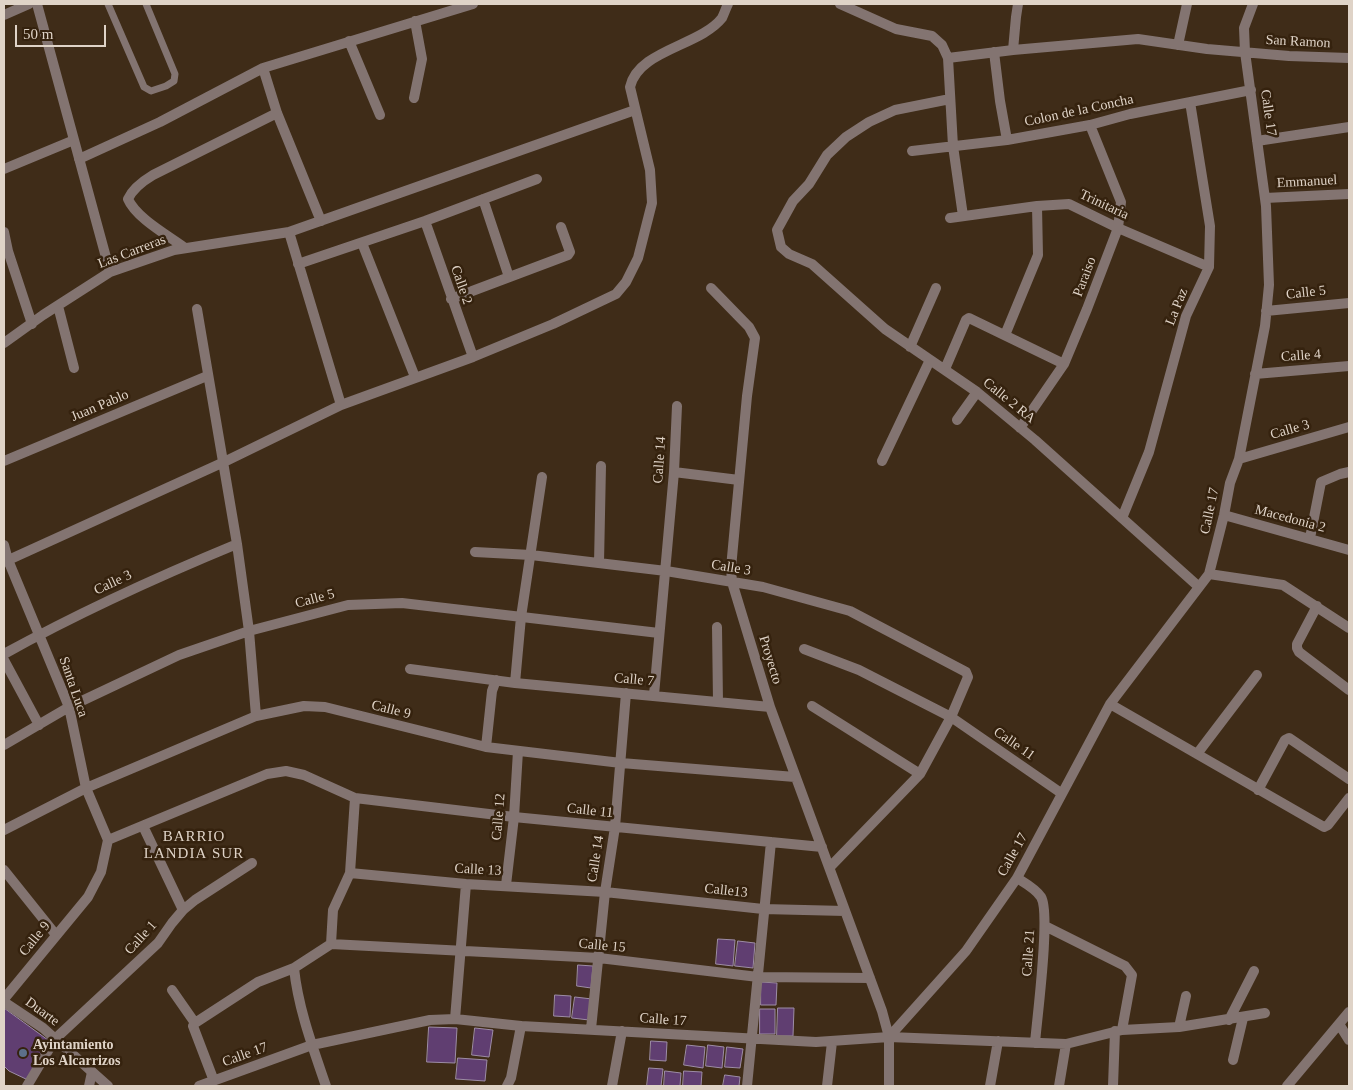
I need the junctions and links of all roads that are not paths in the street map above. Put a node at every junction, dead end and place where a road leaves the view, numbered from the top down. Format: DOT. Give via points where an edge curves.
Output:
graph roads {
  1 [pos="37,4"];
  2 [pos="108,4"];
  3 [pos="146,4"];
  4 [pos="473,4"];
  5 [pos="728,4"];
  6 [pos="840,4"];
  7 [pos="1018,4"];
  8 [pos="1187,4"];
  9 [pos="23,5"];
  10 [pos="1251,5"];
  11 [pos="4,15"];
  12 [pos="415,21"];
  13 [pos="349,41"];
  14 [pos="1178,45"];
  15 [pos="1013,50"];
  16 [pos="994,52"];
  17 [pos="1246,52"];
  18 [pos="948,58"];
  19 [pos="1349,58"];
  20 [pos="263,68"];
  21 [pos="1251,90"];
  22 [pos="414,98"];
  23 [pos="950,99"];
  24 [pos="1190,102"];
  25 [pos="635,110"];
  26 [pos="277,113"];
  27 [pos="380,115"];
  28 [pos="1090,125"];
  29 [pos="1349,126"];
  30 [pos="74,140"];
  31 [pos="1007,140"];
  32 [pos="1257,141"];
  33 [pos="953,146"];
  34 [pos="912,152"];
  35 [pos="79,159"];
  36 [pos="4,169"];
  37 [pos="537,179"];
  38 [pos="1349,194"];
  39 [pos="1265,198"];
  40 [pos="483,199"];
  41 [pos="1037,206"];
  42 [pos="963,216"];
  43 [pos="950,218"];
  44 [pos="321,221"];
  45 [pos="425,221"];
  46 [pos="561,227"];
  47 [pos="1118,228"];
  48 [pos="4,232"];
  49 [pos="289,232"];
  50 [pos="362,243"];
  51 [pos="185,248"];
  52 [pos="298,264"];
  53 [pos="1209,267"];
  54 [pos="110,272"];
  55 [pos="509,277"];
  56 [pos="712,288"];
  57 [pos="936,288"];
  58 [pos="451,299"];
  59 [pos="1349,303"];
  60 [pos="58,306"];
  61 [pos="197,309"];
  62 [pos="1266,311"];
  63 [pos="32,324"];
  64 [pos="1005,335"];
  65 [pos="4,343"];
  66 [pos="910,347"];
  67 [pos="472,357"];
  68 [pos="930,360"];
  69 [pos="1064,364"];
  70 [pos="1349,366"];
  71 [pos="74,368"];
  72 [pos="944,369"];
  73 [pos="1255,374"];
  74 [pos="207,376"];
  75 [pos="415,377"];
  76 [pos="977,392"];
  77 [pos="341,405"];
  78 [pos="677,406"];
  79 [pos="957,420"];
  80 [pos="1349,427"];
  81 [pos="1020,428"];
  82 [pos="1238,459"];
  83 [pos="4,461"];
  84 [pos="882,461"];
  85 [pos="224,462"];
  86 [pos="601,466"];
  87 [pos="674,472"];
  88 [pos="1346,475"];
  89 [pos="542,477"];
  90 [pos="739,480"];
  91 [pos="1224,515"];
  92 [pos="1122,518"];
  93 [pos="1310,538"];
  94 [pos="237,544"];
  95 [pos="4,545"];
  96 [pos="1349,550"];
  97 [pos="475,552"];
  98 [pos="531,555"];
  99 [pos="6,561"];
  100 [pos="599,563"];
  101 [pos="666,571"];
  102 [pos="1209,574"];
  103 [pos="732,582"];
  104 [pos="1199,587"];
  105 [pos="1318,606"];
  106 [pos="522,617"];
  107 [pos="718,627"];
  108 [pos="1349,628"];
  109 [pos="249,632"];
  110 [pos="659,633"];
  111 [pos="39,634"];
  112 [pos="804,648"];
  113 [pos="4,654"];
  114 [pos="4,660"];
  115 [pos="410,669"];
  116 [pos="1257,675"];
  117 [pos="496,680"];
  118 [pos="515,683"];
  119 [pos="1349,690"];
  120 [pos="626,693"];
  121 [pos="654,695"];
  122 [pos="718,702"];
  123 [pos="1110,704"];
  124 [pos="812,706"];
  125 [pos="69,707"];
  126 [pos="770,707"];
  127 [pos="256,716"];
  128 [pos="952,717"];
  129 [pos="40,725"];
  130 [pos="4,744"];
  131 [pos="486,747"];
  132 [pos="518,751"];
  133 [pos="1197,754"];
  134 [pos="621,763"];
  135 [pos="920,774"];
  136 [pos="795,778"];
  137 [pos="1349,779"];
  138 [pos="86,788"];
  139 [pos="1258,790"];
  140 [pos="1061,793"];
  141 [pos="356,798"];
  142 [pos="1349,798"];
  143 [pos="514,817"];
  144 [pos="143,826"];
  145 [pos="615,827"];
  146 [pos="4,830"];
  147 [pos="108,840"];
  148 [pos="771,842"];
  149 [pos="822,847"];
  150 [pos="252,863"];
  151 [pos="830,867"];
  152 [pos="4,870"];
  153 [pos="350,874"];
  154 [pos="1017,878"];
  155 [pos="466,884"];
  156 [pos="506,885"];
  157 [pos="605,892"];
  158 [pos="763,909"];
  159 [pos="183,910"];
  160 [pos="846,910"];
  161 [pos="1045,926"];
  162 [pos="56,935"];
  163 [pos="331,944"];
  164 [pos="461,950"];
  165 [pos="598,958"];
  166 [pos="294,968"];
  167 [pos="1254,971"];
  168 [pos="758,977"];
  169 [pos="870,978"];
  170 [pos="172,990"];
  171 [pos="1186,996"];
  172 [pos="4,1001"];
  173 [pos="1349,1012"];
  174 [pos="1264,1013"];
  175 [pos="1243,1018"];
  176 [pos="455,1019"];
  177 [pos="1229,1020"];
  178 [pos="195,1023"];
  179 [pos="1339,1024"];
  180 [pos="521,1026"];
  181 [pos="1179,1027"];
  182 [pos="591,1029"];
  183 [pos="622,1031"];
  184 [pos="1119,1031"];
  185 [pos="890,1038"];
  186 [pos="55,1039"];
  187 [pos="752,1040"];
  188 [pos="1349,1040"];
  189 [pos="998,1041"];
  190 [pos="832,1042"];
  191 [pos="1035,1043"];
  192 [pos="1066,1044"];
  193 [pos="312,1045"];
  194 [pos="1233,1060"];
  195 [pos="92,1072"];
  196 [pos="214,1081"];
  197 [pos="27,1086"];
  198 [pos="88,1086"];
  199 [pos="108,1086"];
  200 [pos="199,1086"];
  201 [pos="326,1086"];
  202 [pos="507,1086"];
  203 [pos="612,1086"];
  204 [pos="746,1086"];
  205 [pos="827,1086"];
  206 [pos="889,1086"];
  207 [pos="990,1086"];
  208 [pos="1059,1086"];
  209 [pos="1113,1086"];
  210 [pos="1287,1086"];
  1 -- 30 [label="street"];
  2 -- 3 [label="lane" via="144,87 151,91 174,81 175,74"];
  4 -- 12 [label="street"];
  5 -- 25 [label="street" via="722,18 710,28 642,66 632,78 630,87"];
  6 -- 18 [label="street" via="896,29 932,36 942,45"];
  7 -- 15 [label="street"];
  8 -- 14 [label="street"];
  9 -- 11 [label="street"];
  10 -- 17 [label="street, Calle 17" via="1244,28"];
  12 -- 13 [label="street"];
  12 -- 22 [label="street" via="422,59"];
  13 -- 20 [label="street"];
  13 -- 27 [label="street"];
  14 -- 15 [label="street, San Ramon" via="1138,39"];
  14 -- 17 [label="street, San Ramon"];
  15 -- 16 [label="street, San Ramon"];
  16 -- 18 [label="street, San Ramon"];
  16 -- 31 [label="street"];
  17 -- 19 [label="street, San Ramon"];
  17 -- 21 [label="street, Calle 17"];
  18 -- 23 [label="street"];
  20 -- 26 [label="street"];
  20 -- 35 [label="street" via="160,122"];
  21 -- 24 [label="street, Colon de la Concha"];
  21 -- 32 [label="street, Calle 17"];
  23 -- 33 [label="street"];
  23 -- 66 [label="street, Calle 2 RA" via="895,110 846,136 826,155 777,230 781,247 788,254 812,264"];
  24 -- 28 [label="street, Colon de la Concha"];
  24 -- 53 [label="street, La Paz" via="1210,226"];
  25 -- 44 [label="street, Las Carreras"];
  25 -- 67 [label="street" via="650,170 652,203 638,258 626,282 616,294"];
  26 -- 44 [label="street"];
  26 -- 51 [label="street" via="153,174 130,194 130,204 146,220"];
  28 -- 31 [label="street, Colon de la Concha"];
  28 -- 47 [label="street, Paraiso" via="1122,202"];
  29 -- 32 [label="street"];
  30 -- 35 [label="street"];
  30 -- 36 [label="street"];
  31 -- 33 [label="street, Colon de la Concha"];
  32 -- 39 [label="street, Calle 17"];
  33 -- 34 [label="street, Colon de la Concha"];
  33 -- 42 [label="street"];
  35 -- 54 [label="street"];
  37 -- 40 [label="street"];
  38 -- 39 [label="street, Emmanuel"];
  39 -- 62 [label="street, Calle 17" via="1269,286"];
  40 -- 45 [label="street"];
  40 -- 55 [label="street"];
  41 -- 42 [label="street, Trinitaria"];
  41 -- 47 [label="street, Trinitaria" via="1069,204"];
  41 -- 64 [label="street" via="1038,256"];
  42 -- 43 [label="street, Trinitaria"];
  44 -- 49 [label="street, Las Carreras"];
  45 -- 50 [label="street"];
  45 -- 58 [label="street, Calle 2"];
  46 -- 55 [label="street" via="570,254"];
  47 -- 53 [label="street, Trinitaria"];
  47 -- 69 [label="street, Paraiso"];
  48 -- 63 [label="street"];
  49 -- 51 [label="street, Las Carreras"];
  49 -- 52 [label="street"];
  50 -- 52 [label="street"];
  50 -- 75 [label="street"];
  51 -- 54 [label="street, Las Carreras"];
  52 -- 77 [label="street"];
  53 -- 92 [label="street, La Paz" via="1186,316 1149,452"];
  54 -- 60 [label="street, Las Carreras"];
  55 -- 58 [label="street"];
  56 -- 90 [label="street, Proyecto" via="749,327 755,338"];
  57 -- 66 [label="street"];
  58 -- 67 [label="street, Calle 2"];
  59 -- 62 [label="street, Calle 5"];
  60 -- 63 [label="street, Las Carreras"];
  60 -- 71 [label="street"];
  61 -- 74 [label="street"];
  62 -- 73 [label="street, Calle 17"];
  63 -- 65 [label="street, Las Carreras"];
  64 -- 69 [label="street"];
  64 -- 72 [label="street" via="968,318"];
  66 -- 68 [label="street, Calle 2 RA"];
  67 -- 75 [label="street"];
  68 -- 72 [label="street, Calle 2 RA"];
  68 -- 84 [label="street"];
  69 -- 81 [label="street, Paraiso"];
  70 -- 73 [label="street, Calle 4"];
  72 -- 76 [label="street, Calle 2 RA"];
  73 -- 82 [label="street, Calle 17"];
  74 -- 83 [label="street, Juan Pablo"];
  74 -- 85 [label="street"];
  75 -- 77 [label="street"];
  76 -- 79 [label="street"];
  76 -- 81 [label="street, Calle 2 RA"];
  77 -- 85 [label="street"];
  78 -- 87 [label="street, Calle 14"];
  80 -- 82 [label="street, Calle 3"];
  81 -- 92 [label="street, Calle 2 RA"];
  82 -- 91 [label="street, Calle 17"];
  85 -- 94 [label="street"];
  85 -- 99 [label="street"];
  86 -- 100 [label="street"];
  87 -- 90 [label="street"];
  87 -- 101 [label="street, Calle 14"];
  88 -- 93 [label="street" via="1321,482"];
  89 -- 98 [label="street"];
  90 -- 103 [label="street, Proyecto"];
  91 -- 93 [label="street, Macedonia 2"];
  91 -- 102 [label="street, Calle 17"];
  92 -- 104 [label="street, Calle 2 RA"];
  93 -- 96 [label="street, Macedonia 2"];
  94 -- 109 [label="street"];
  94 -- 111 [label="street, Calle 3" via="150,580"];
  95 -- 99 [label="street, Santa Luca"];
  97 -- 98 [label="street, Calle 3"];
  98 -- 100 [label="street, Calle 3"];
  98 -- 106 [label="street"];
  99 -- 111 [label="street, Santa Luca"];
  100 -- 101 [label="street, Calle 3"];
  101 -- 103 [label="street, Calle 3"];
  101 -- 110 [label="street, Calle 14"];
  102 -- 104 [label="street, Calle 17"];
  102 -- 105 [label="street" via="1282,585"];
  103 -- 126 [label="street, Proyecto"];
  103 -- 128 [label="street, Calle 3" via="763,587 850,611 966,672 968,676"];
  104 -- 123 [label="street, Calle 17"];
  105 -- 108 [label="street"];
  105 -- 119 [label="street" via="1297,648"];
  106 -- 109 [label="street, Calle 5" via="402,604 348,605"];
  106 -- 110 [label="street, Calle 5"];
  106 -- 118 [label="street"];
  107 -- 122 [label="street"];
  109 -- 125 [label="street, Calle 5" via="178,655"];
  109 -- 127 [label="street"];
  110 -- 121 [label="street, Calle 14"];
  111 -- 113 [label="street, Calle 3"];
  111 -- 125 [label="street, Santa Luca"];
  112 -- 128 [label="street, Calle 11" via="859,670"];
  114 -- 129 [label="street"];
  115 -- 117 [label="street, Calle 7"];
  116 -- 133 [label="street"];
  117 -- 118 [label="street, Calle 7"];
  117 -- 131 [label="street"];
  118 -- 120 [label="street, Calle 7"];
  120 -- 121 [label="street, Calle 7"];
  120 -- 134 [label="street, Calle 14"];
  121 -- 122 [label="street, Calle 7"];
  122 -- 126 [label="street, Calle 7"];
  123 -- 133 [label="street"];
  123 -- 140 [label="street, Calle 17"];
  124 -- 135 [label="street"];
  125 -- 129 [label="street, Calle 5"];
  125 -- 138 [label="street, Santa Luca"];
  126 -- 136 [label="street, Proyecto"];
  127 -- 131 [label="street, Calle 9" via="304,706 325,708"];
  127 -- 138 [label="street, Calle 9"];
  128 -- 135 [label="street"];
  128 -- 140 [label="street, Calle 11"];
  129 -- 130 [label="street, Calle 5"];
  131 -- 132 [label="street, Calle 9"];
  132 -- 134 [label="street, Calle 9"];
  132 -- 143 [label="street, Calle 12"];
  133 -- 139 [label="street"];
  134 -- 136 [label="street, Calle 9"];
  134 -- 145 [label="street, Calle 14"];
  135 -- 151 [label="street"];
  136 -- 149 [label="street, Proyecto"];
  137 -- 139 [label="street" via="1289,738"];
  138 -- 146 [label="street, Calle 9"];
  138 -- 147 [label="street, Santa Luca"];
  139 -- 142 [label="street" via="1324,827"];
  140 -- 154 [label="street, Calle 17"];
  141 -- 143 [label="street, Calle 11"];
  141 -- 144 [label="street, Calle 11" via="304,775 286,771 267,774"];
  141 -- 153 [label="street"];
  143 -- 145 [label="street, Calle 11"];
  143 -- 156 [label="street, Calle 12"];
  144 -- 147 [label="street, Calle 11"];
  144 -- 159 [label="street"];
  145 -- 148 [label="street, Calle 11"];
  145 -- 157 [label="street, Calle 14"];
  147 -- 162 [label="street, Calle 9" via="101,872 88,897"];
  148 -- 149 [label="street, Calle 11"];
  148 -- 158 [label="street"];
  149 -- 151 [label="street, Proyecto"];
  150 -- 159 [label="street, Calle 1"];
  151 -- 160 [label="street, Proyecto"];
  152 -- 162 [label="street"];
  153 -- 155 [label="street, Calle 13"];
  153 -- 163 [label="street" via="333,910"];
  154 -- 161 [label="street, Calle 21" via="1042,898"];
  154 -- 185 [label="street, Calle 17" via="966,951"];
  155 -- 156 [label="street, Calle 13"];
  155 -- 164 [label="street"];
  156 -- 157 [label="street, Calle 13"];
  157 -- 158 [label="street, Calle13"];
  157 -- 165 [label="street, Calle 14"];
  158 -- 160 [label="street, Calle13"];
  158 -- 168 [label="street"];
  159 -- 186 [label="street, Calle 1" via="158,943"];
  160 -- 169 [label="street, Proyecto"];
  161 -- 184 [label="street" via="1125,966 1132,975"];
  161 -- 191 [label="street, Calle 21"];
  162 -- 172 [label="street, Calle 9"];
  163 -- 164 [label="street, Calle 15"];
  163 -- 166 [label="street"];
  164 -- 165 [label="street, Calle 15"];
  164 -- 176 [label="street"];
  165 -- 168 [label="street, Calle 15"];
  165 -- 182 [label="street, Calle 14"];
  166 -- 178 [label="street" via="258,982"];
  166 -- 193 [label="street"];
  167 -- 177 [label="street"];
  168 -- 169 [label="street, Calle 15"];
  168 -- 187 [label="street"];
  169 -- 185 [label="street, Proyecto"];
  170 -- 178 [label="street"];
  171 -- 181 [label="street"];
  172 -- 186 [label="street, Duarte"];
  173 -- 179 [label="street"];
  174 -- 175 [label="street"];
  175 -- 177 [label="street"];
  175 -- 194 [label="street"];
  176 -- 180 [label="street, Calle 17"];
  176 -- 193 [label="street, Calle 17" via="419,1021"];
  177 -- 181 [label="street"];
  178 -- 196 [label="street" via="193,1030"];
  179 -- 188 [label="street"];
  179 -- 210 [label="street"];
  180 -- 182 [label="street, Calle 17"];
  180 -- 202 [label="street"];
  181 -- 184 [label="street"];
  182 -- 183 [label="street, Calle 17"];
  183 -- 187 [label="street, Calle 17"];
  183 -- 203 [label="street"];
  184 -- 192 [label="street"];
  184 -- 209 [label="street"];
  185 -- 189 [label="street"];
  185 -- 190 [label="street, Calle 17"];
  185 -- 206 [label="street, Proyecto"];
  186 -- 195 [label="street, Duarte"];
  186 -- 197 [label="street, Calle 1"];
  187 -- 190 [label="street, Calle 17"];
  187 -- 204 [label="street"];
  189 -- 191 [label="street"];
  189 -- 207 [label="street"];
  190 -- 205 [label="street"];
  191 -- 192 [label="street"];
  192 -- 208 [label="street"];
  193 -- 196 [label="street, Calle 17"];
  193 -- 201 [label="street"];
  195 -- 198 [label="street"];
  195 -- 199 [label="street, Duarte"];
  196 -- 200 [label="street, Calle 17"];
}
